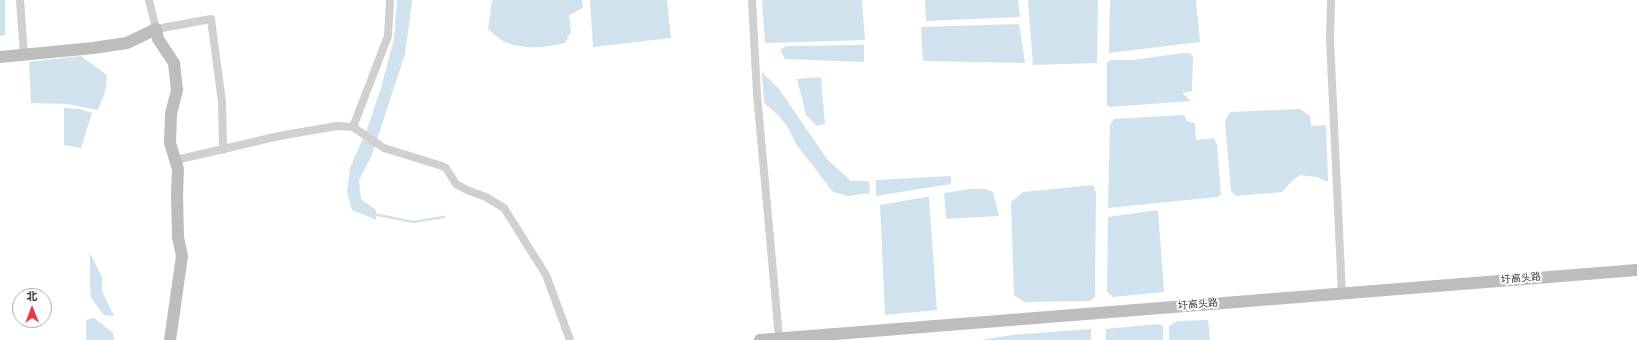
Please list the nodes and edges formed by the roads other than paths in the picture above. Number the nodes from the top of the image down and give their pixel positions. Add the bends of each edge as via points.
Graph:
1 (20, 0) edge
2 (149, 0) edge
3 (390, 0) edge
4 (752, 0) edge
5 (1331, 0) edge
6 (156, 29) junction
7 (24, 54) junction
8 (0, 57) edge
9 (353, 127) junction
10 (223, 150) junction
11 (176, 160) junction
12 (1637, 270) edge
13 (1342, 294) junction
14 (779, 338) junction
15 (170, 340) edge
16 (570, 340) edge
17 (760, 340) edge

1 - 7 street
2 - 6 street
3 - 9 street via 388,36
4 - 14 street via 757,94
5 - 13 street via 1330,40
6 - 7 street via 127,43
6 - 10 street via 211,19 222,102
6 - 11 street via 158,39 174,63 177,90 171,114 170,143
7 - 8 street
9 - 10 street via 337,126 279,136
9 - 16 street via 384,148 446,168 456,184 504,208 546,275
10 - 11 street
11 - 15 street via 178,237 182,256
12 - 13 street, 圩高头路
13 - 14 street, 圩高头路
14 - 17 street, 圩高头路

